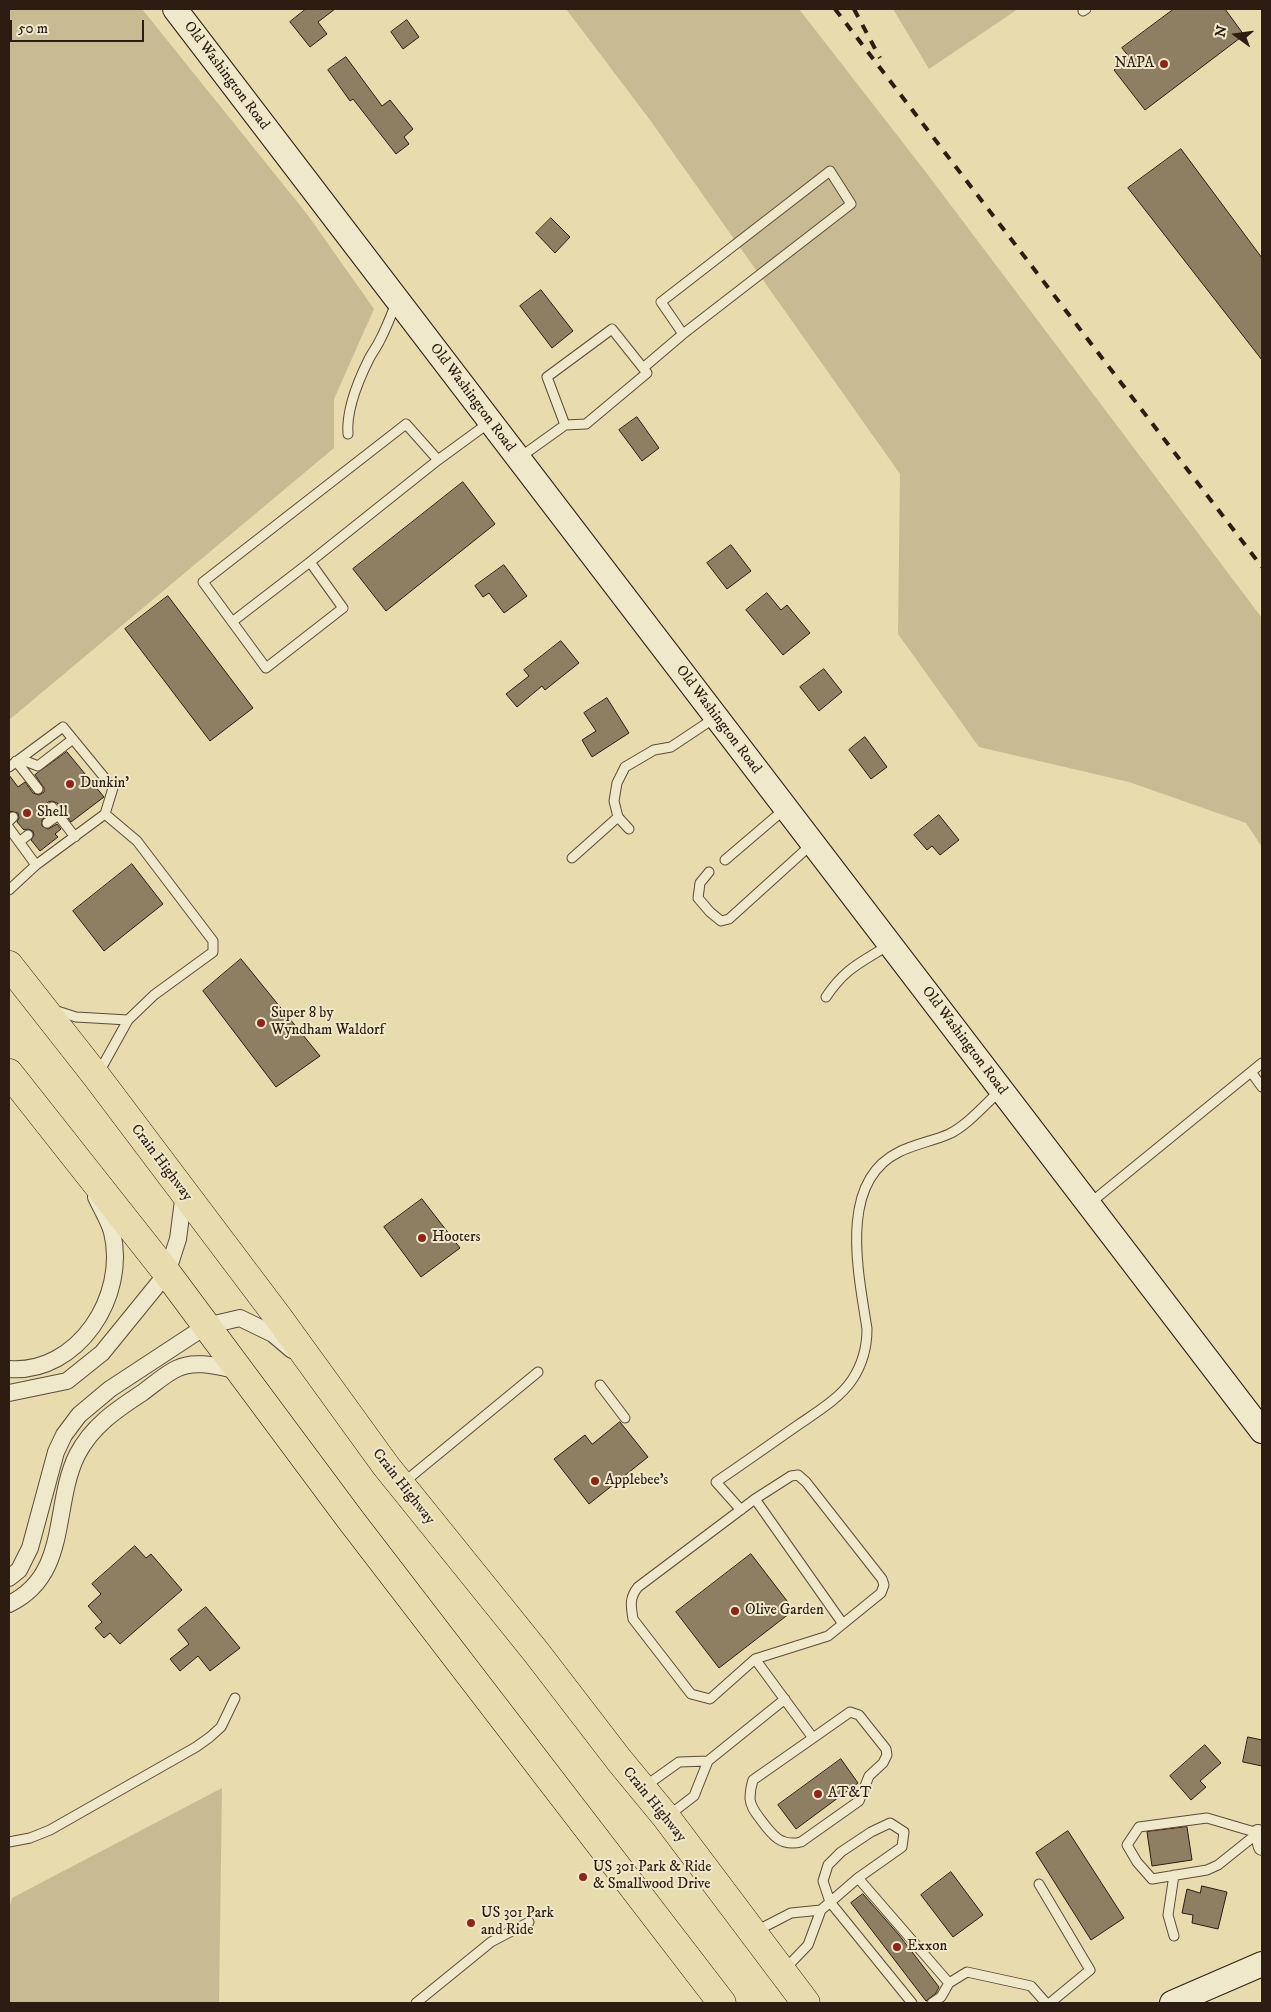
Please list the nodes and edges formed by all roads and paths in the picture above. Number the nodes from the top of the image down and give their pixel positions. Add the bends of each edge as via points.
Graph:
1 (175, 9) edge
2 (398, 300) junction
3 (683, 334) junction
4 (643, 368) junction
5 (490, 422) junction
6 (565, 424) junction
7 (348, 434) dead end
8 (518, 458) junction
9 (438, 460) junction
10 (310, 562) junction
11 (232, 622) junction
12 (716, 717) junction
13 (73, 739) junction
14 (15, 762) edge
15 (38, 789) dead end
16 (52, 807) dead end
17 (786, 808) junction
18 (105, 814) junction
19 (58, 815) junction
20 (618, 817) junction
21 (47, 822) dead end
22 (9, 828) edge
23 (629, 828) dead end
24 (28, 835) dead end
25 (75, 837) junction
26 (19, 842) junction
27 (813, 843) junction
28 (572, 858) dead end
29 (725, 860) dead end
30 (36, 865) junction
31 (709, 872) dead end
32 (9, 890) edge
33 (890, 944) junction
34 (9, 965) edge
35 (826, 997) dead end
36 (41, 1006) junction
37 (128, 1020) junction
38 (1262, 1064) edge
39 (1251, 1072) junction
40 (9, 1073) edge
41 (96, 1077) junction
42 (1262, 1087) edge
43 (1001, 1090) junction
44 (83, 1168) junction
45 (184, 1193) junction
46 (1089, 1204) junction
47 (167, 1273) junction
48 (206, 1326) junction
49 (9, 1369) edge
50 (239, 1370) junction
51 (317, 1371) junction
52 (538, 1372) dead end
53 (600, 1385) dead end
54 (9, 1393) edge
55 (625, 1418) dead end
56 (1262, 1431) edge
57 (401, 1485) junction
58 (755, 1499) junction
59 (741, 1510) junction
60 (9, 1578) edge
61 (9, 1604) edge
62 (843, 1624) junction
63 (755, 1659) junction
64 (235, 1698) dead end
65 (785, 1699) junction
66 (814, 1738) junction
67 (708, 1761) junction
68 (642, 1788) junction
69 (666, 1817) junction
70 (1260, 1840) edge
71 (9, 1842) edge
72 (1174, 1875) junction
73 (858, 1878) junction
74 (1039, 1884) dead end
75 (830, 1902) junction
76 (821, 1910) junction
77 (529, 1922) dead end
78 (752, 1933) junction
79 (1174, 1936) dead end
80 (1262, 1964) edge
81 (782, 1972) junction
82 (949, 1983) junction
83 (416, 2003) edge
84 (722, 2003) edge
85 (806, 2003) edge
86 (912, 2003) edge
87 (932, 2003) edge
88 (1046, 2003) edge
89 (1050, 2003) edge
90 (1172, 2003) edge

1 - 2 main road, Old Washington Road
2 - 5 main road, Old Washington Road
2 - 7 lane via 361,377 354,396
3 - 3 lane via 851,204 830,171 660,302
3 - 4 lane
4 - 6 lane via 647,373 586,424
4 - 6 lane via 612,329 547,377
5 - 8 main road, Old Washington Road
5 - 9 lane
6 - 8 lane
8 - 12 main road, Old Washington Road
9 - 10 lane
9 - 11 lane via 406,424 203,582
10 - 11 lane
10 - 11 lane via 343,608 266,668
12 - 17 main road, Old Washington Road
12 - 20 lane via 672,746 654,750 624,767 616,784 614,801
13 - 14 lane via 38,766
13 - 14 lane via 64,727
13 - 18 lane via 114,788
14 - 15 lane
16 - 19 lane
17 - 27 main road, Old Washington Road
17 - 29 lane
18 - 25 lane
18 - 37 lane via 136,841 213,940 214,947 213,952 154,995
19 - 21 lane
19 - 25 lane
20 - 23 lane
20 - 28 lane
22 - 26 lane
24 - 26 lane
25 - 30 lane
26 - 30 lane
27 - 31 lane via 729,919 721,921 698,898 700,884
27 - 33 main road, Old Washington Road
30 - 32 lane
33 - 35 lane via 836,981
33 - 43 main road, Old Washington Road
34 - 36 highway, Crain Highway
36 - 37 lane via 76,1016
36 - 41 highway, Crain Highway
37 - 41 lane
38 - 39 lane
39 - 42 lane
39 - 46 lane
40 - 44 highway
41 - 45 highway, Crain Highway
43 - 46 main road, Old Washington Road
43 - 59 lane via 950,1134 898,1152 874,1170 862,1194 856,1240 867,1329 864,1355 845,1389 716,1482
44 - 47 highway
44 - 49 street via 112,1232 111,1290 86,1337 67,1352 45,1365
45 - 47 street via 178,1239
45 - 51 highway, Crain Highway
46 - 56 main road, Old Washington Road
47 - 48 highway
47 - 54 street via 102,1353 67,1381
48 - 50 highway
48 - 51 street via 240,1318 272,1334
48 - 60 street via 110,1389 69,1427 54,1459 30,1548 19,1570
50 - 61 street via 208,1364 177,1368 103,1420 78,1454 67,1483 53,1555 40,1580 21,1598
50 - 84 highway via 350,1520
51 - 57 highway, Crain Highway
52 - 57 lane
53 - 55 lane
57 - 68 highway, Crain Highway
58 - 59 lane
58 - 62 lane
58 - 62 lane via 791,1476 798,1475 882,1579 882,1593
59 - 63 lane via 638,1587 632,1594 631,1604 633,1619 691,1694 710,1699
62 - 63 lane via 828,1636
63 - 65 lane
64 - 71 lane via 221,1727 196,1748 50,1830
65 - 66 lane
65 - 67 lane
66 - 66 lane via 850,1712 859,1715 886,1749 887,1755 869,1776 859,1802 801,1842 786,1843 773,1836 752,1808 750,1790 753,1780
67 - 68 lane via 679,1762
67 - 69 lane via 694,1796
68 - 69 highway, Crain Highway
69 - 78 highway, Crain Highway
70 - 72 lane via 1207,1870
70 - 72 lane via 1206,1818 1139,1827 1127,1845 1137,1862 1152,1879
72 - 79 lane via 1168,1915
73 - 75 lane
73 - 75 lane via 902,1847 904,1832 890,1823 841,1852 828,1865 822,1881
73 - 82 lane
74 - 89 lane via 1090,1970
75 - 76 lane
75 - 86 lane
76 - 78 lane via 791,1913
76 - 81 lane via 808,1945
77 - 83 lane via 492,1942
78 - 81 highway, Crain Highway
80 - 90 main road
81 - 85 highway, Crain Highway
82 - 87 lane via 941,1997
82 - 88 lane via 967,1972 1031,1986

